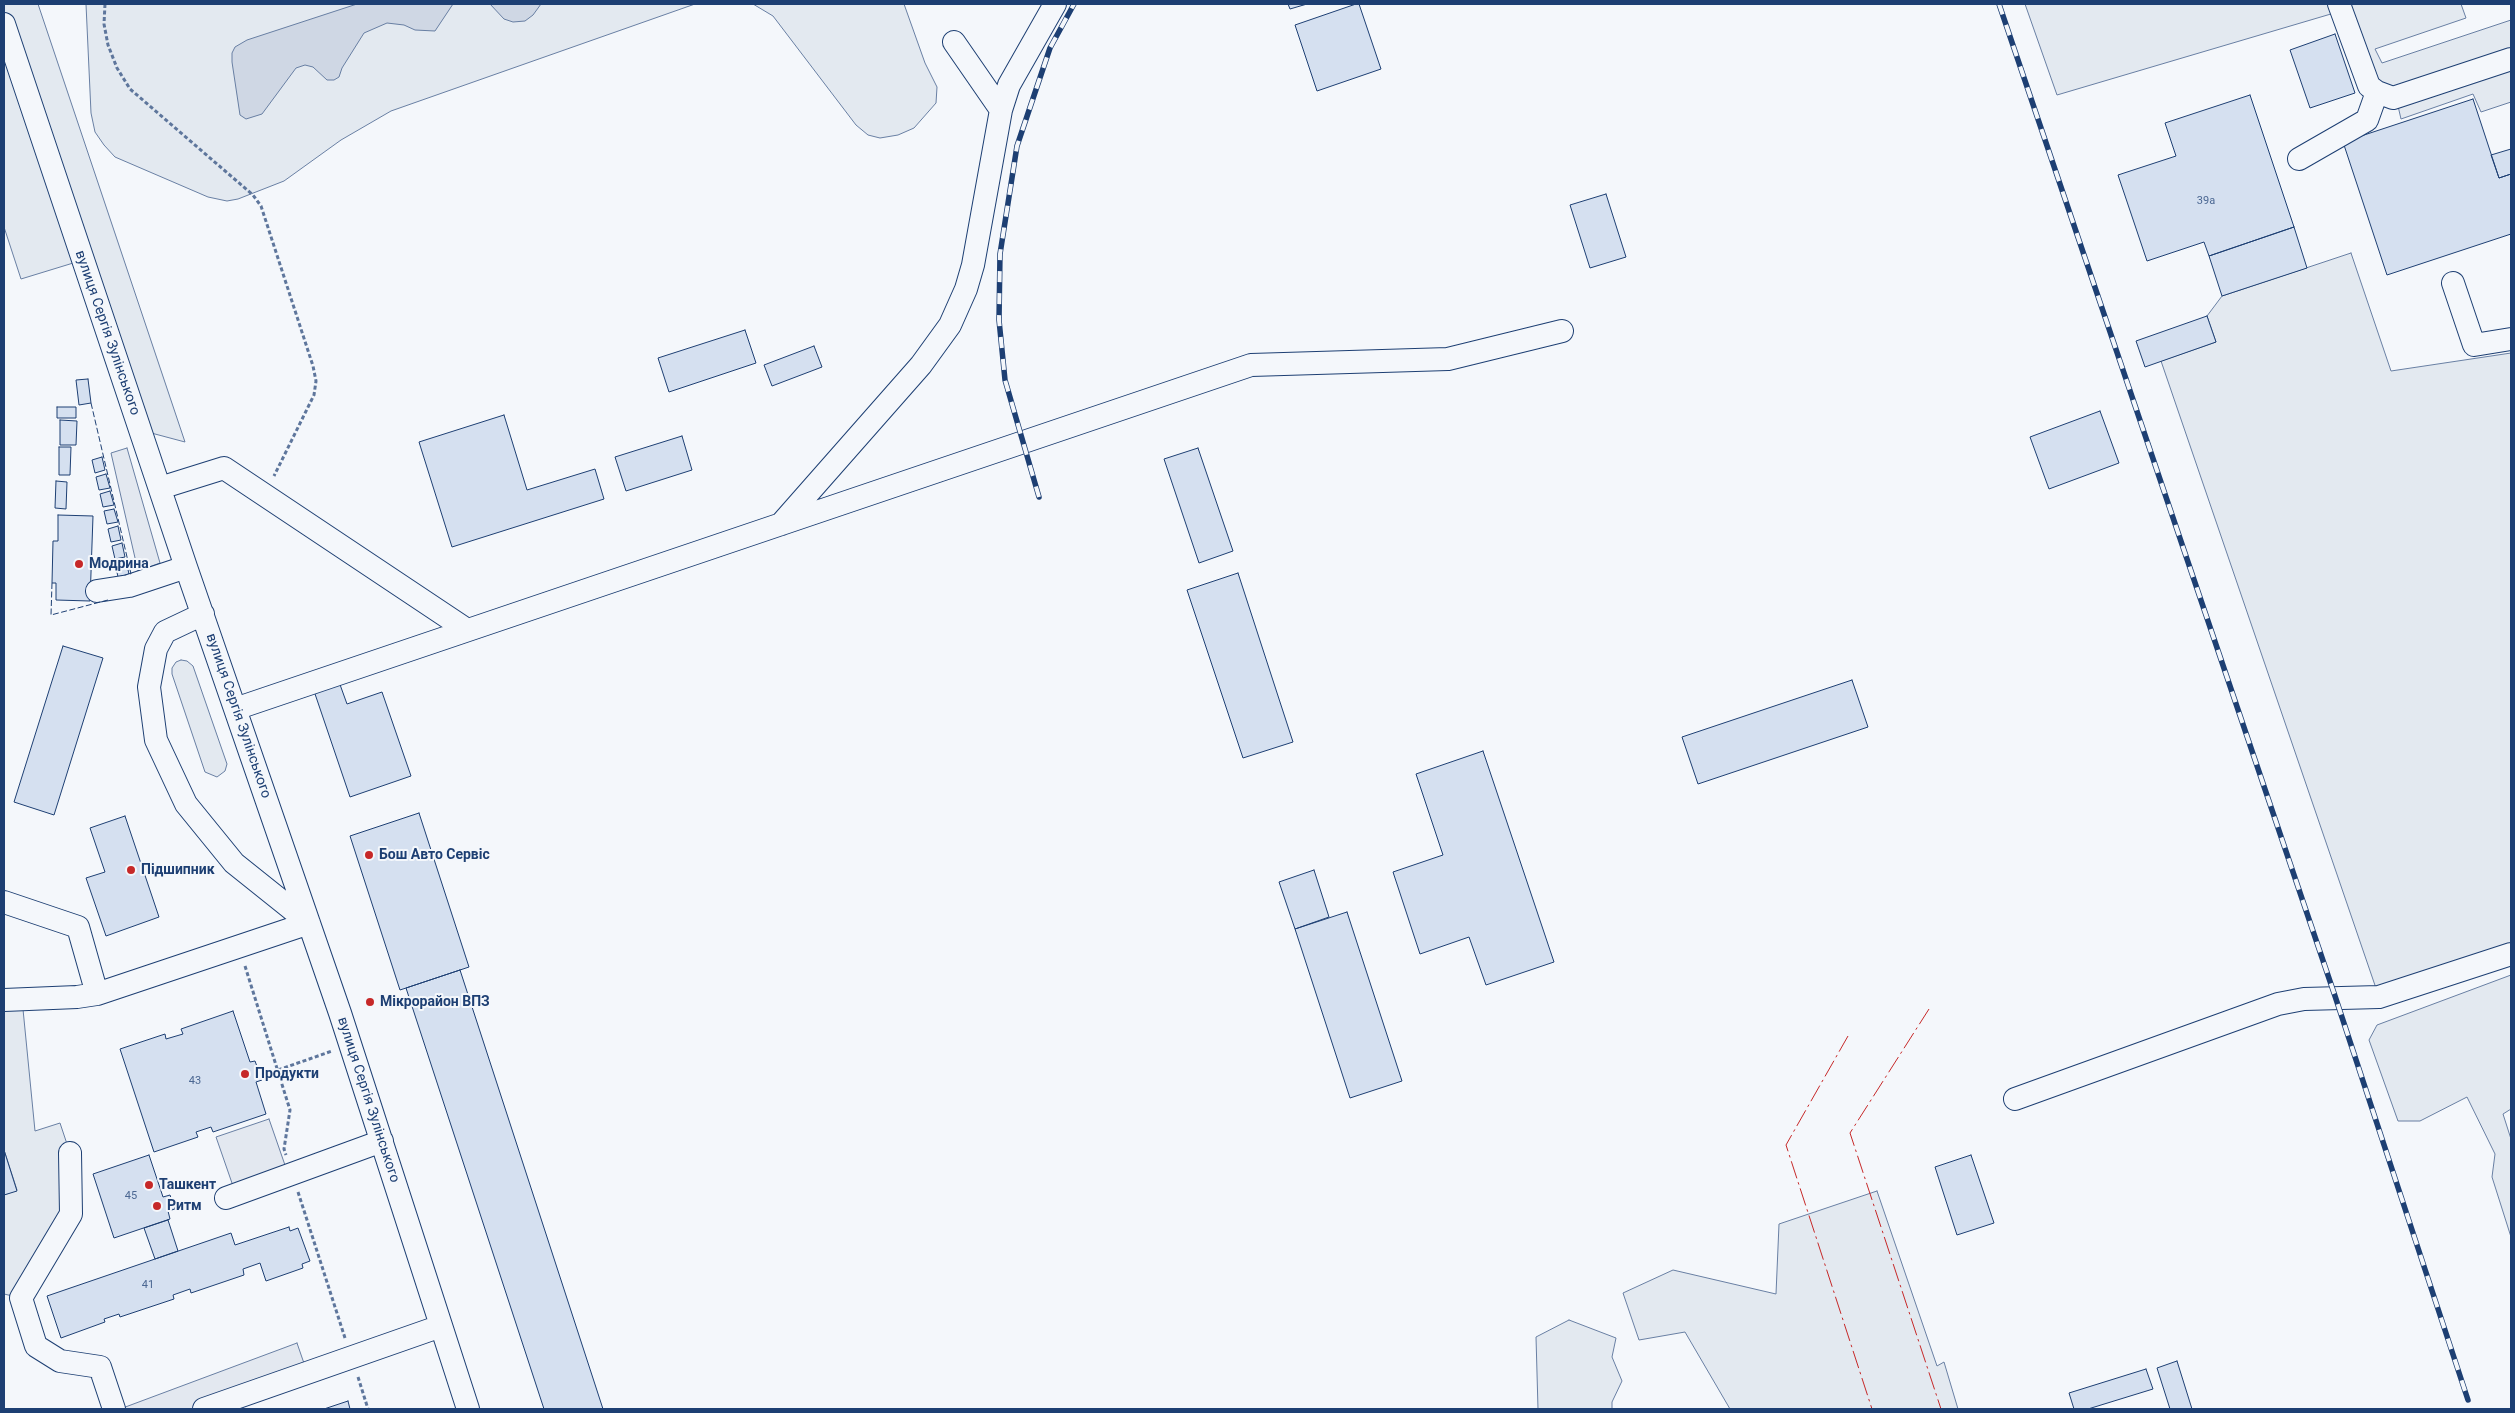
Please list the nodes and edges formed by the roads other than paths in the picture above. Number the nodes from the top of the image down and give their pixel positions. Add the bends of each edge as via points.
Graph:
1 (1055, 4) edge
2 (2339, 4) edge
3 (4, 24) edge
4 (954, 42) dead end
5 (2511, 59) edge
6 (2377, 92) junction
7 (1001, 110) junction
8 (2299, 159) dead end
9 (2453, 283) dead end
10 (1562, 331) dead end
11 (2511, 339) edge
12 (160, 488) junction
13 (780, 524) junction
14 (186, 567) junction
15 (97, 591) dead end
16 (203, 614) junction
17 (467, 630) junction
18 (235, 709) junction
19 (4, 902) edge
20 (309, 923) junction
21 (2511, 954) edge
22 (97, 994) junction
23 (4, 1000) edge
24 (2015, 1099) dead end
25 (382, 1141) junction
26 (70, 1153) dead end
27 (226, 1198) dead end
28 (12, 1296) edge
29 (441, 1326) junction
30 (114, 1409) edge
31 (204, 1409) edge
32 (468, 1409) edge

1 - 7 street via 1009,85
2 - 6 street via 2369,86
3 - 12 street, вулиця Сергія Зулінського
4 - 7 street
5 - 6 street via 2393,98
6 - 8 street via 2367,120
7 - 13 street via 973,265 950,325 921,365
9 - 11 street via 2474,345
10 - 13 street via 1448,360 1251,365
12 - 14 street, вулиця Сергія Зулінського
12 - 17 street via 224,468
13 - 17 street
14 - 15 street via 130,586
14 - 16 street, вулиця Сергія Зулінського
16 - 18 street, вулиця Сергія Зулінського
16 - 20 street via 165,632 156,649 149,687 156,740 186,804 234,862
17 - 18 street
18 - 20 street, вулиця Сергія Зулінського
19 - 22 street via 78,927
20 - 22 street
20 - 25 street, вулиця Сергія Зулінського
21 - 24 street via 2379,997 2304,998 2278,1004
22 - 23 street
25 - 27 street
25 - 29 street, вулиця Сергія Зулінського
26 - 28 street via 71,1214
28 - 30 street via 36,1346 60,1361 100,1367
29 - 31 street
29 - 32 street, вулиця Сергія Зулінського

